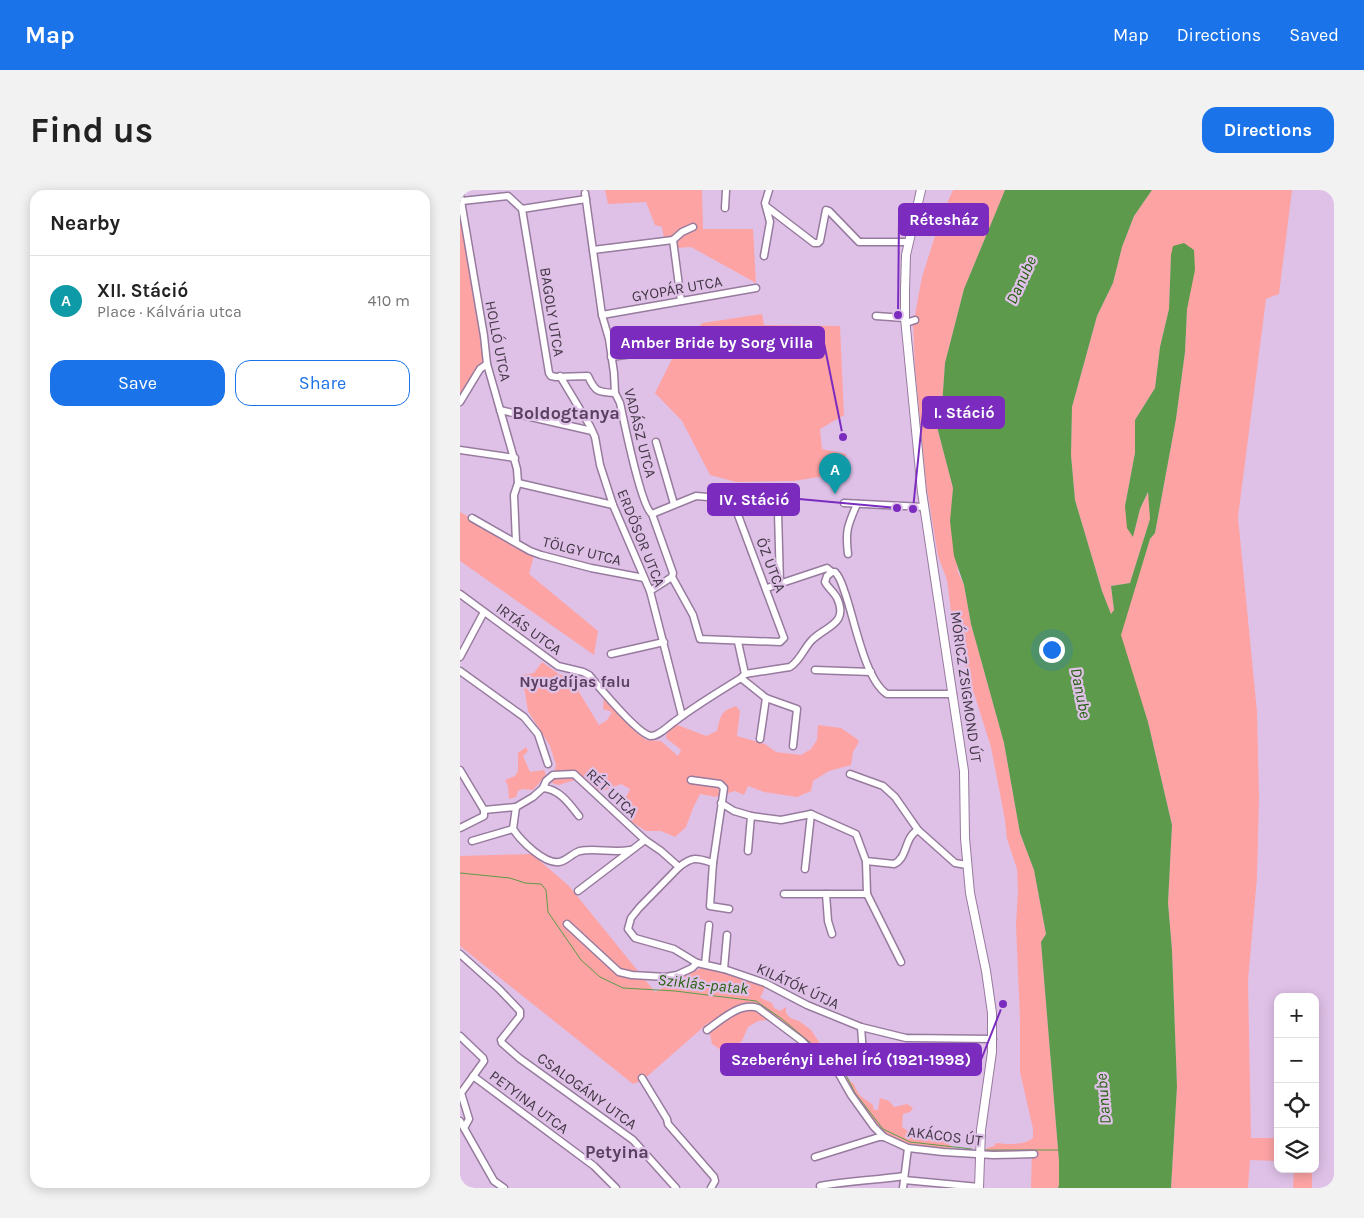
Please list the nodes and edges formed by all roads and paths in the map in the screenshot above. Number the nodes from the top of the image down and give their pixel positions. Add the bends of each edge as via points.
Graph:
1 (726, 190) edge
2 (769, 190) edge
3 (922, 190) edge
4 (461, 198) edge
5 (767, 207) junction
6 (725, 208) dead end
7 (522, 209) junction
8 (693, 227) dead end
9 (673, 240) junction
10 (909, 242) junction
11 (593, 250) junction
12 (764, 256) dead end
13 (756, 288) dead end
14 (681, 301) junction
15 (602, 315) junction
16 (876, 316) dead end
17 (906, 320) junction
18 (914, 320) dead end
19 (668, 350) dead end
20 (611, 357) junction
21 (487, 364) junction
22 (560, 376) junction
23 (615, 393) junction
24 (460, 402) edge
25 (500, 410) junction
26 (592, 431) junction
27 (656, 442) dead end
28 (460, 450) edge
29 (515, 458) junction
30 (518, 483) junction
31 (844, 503) dead end
32 (674, 504) junction
33 (857, 504) junction
34 (613, 505) junction
35 (924, 507) junction
36 (778, 512) dead end
37 (652, 514) junction
38 (472, 518) dead end
39 (516, 542) junction
40 (848, 554) dead end
41 (832, 572) junction
42 (672, 577) junction
43 (644, 578) junction
44 (780, 584) junction
45 (767, 588) junction
46 (650, 591) junction
47 (460, 595) edge
48 (484, 612) junction
49 (664, 642) junction
50 (738, 642) junction
51 (611, 654) dead end
52 (460, 657) edge
53 (815, 670) dead end
54 (460, 671) edge
55 (871, 672) junction
56 (743, 676) junction
57 (954, 694) junction
58 (766, 698) junction
59 (682, 716) junction
60 (760, 739) dead end
61 (793, 746) dead end
62 (548, 764) dead end
63 (460, 770) edge
64 (850, 774) dead end
65 (690, 780) dead end
66 (543, 788) junction
67 (721, 803) junction
68 (516, 807) junction
69 (484, 810) junction
70 (811, 814) junction
71 (579, 816) dead end
72 (751, 816) junction
73 (460, 828) edge
74 (513, 829) junction
75 (918, 830) junction
76 (645, 840) junction
77 (472, 841) dead end
78 (630, 850) junction
79 (748, 851) dead end
80 (866, 861) junction
81 (713, 863) junction
82 (967, 865) junction
83 (679, 867) junction
84 (805, 869) dead end
85 (578, 891) dead end
86 (784, 894) dead end
87 (826, 894) junction
88 (868, 894) junction
89 (729, 909) dead end
90 (568, 924) dead end
91 (708, 925) dead end
92 (832, 934) dead end
93 (727, 936) dead end
94 (460, 954) edge
95 (901, 962) dead end
96 (697, 963) junction
97 (705, 964) junction
98 (724, 969) junction
99 (861, 1027) junction
100 (707, 1030) dead end
101 (460, 1036) edge
102 (993, 1039) junction
103 (863, 1054) dead end
104 (473, 1076) junction
105 (642, 1078) dead end
106 (661, 1117) dead end
107 (460, 1121) edge
108 (668, 1124) junction
109 (464, 1128) junction
110 (884, 1137) junction
111 (908, 1148) junction
112 (980, 1154) junction
113 (1034, 1154) dead end
114 (815, 1157) dead end
115 (904, 1178) junction
116 (820, 1186) dead end
117 (979, 1187) edge
118 (504, 1188) edge
119 (616, 1188) edge
120 (676, 1188) edge
121 (711, 1188) edge
122 (903, 1188) edge

1 - 6 street
2 - 5 street via 765,198
3 - 10 main road, MÓRICZ ZSIGMOND ÚT
4 - 7 street via 508,196
4 - 21 street, HOLLÓ UTCA
5 - 10 street via 818,244 826,210 859,242
5 - 12 street via 770,222
7 - 11 street, VADÁSZ UTCA via 586,196
7 - 22 street, BAGOLY UTCA via 549,373
8 - 9 street
9 - 11 street
9 - 14 street
10 - 17 main road, MÓRICZ ZSIGMOND ÚT via 905,269
11 - 15 street, VADÁSZ UTCA
13 - 14 street, GYOPÁR UTCA
14 - 15 street, GYOPÁR UTCA
15 - 20 street, VADÁSZ UTCA
16 - 17 street
17 - 18 street
17 - 35 main road, MÓRICZ ZSIGMOND ÚT
19 - 20 street
20 - 23 street, VADÁSZ UTCA
21 - 24 street via 480,369
21 - 25 street, HOLLÓ UTCA
22 - 23 street, BAGOLY UTCA via 588,376 599,392
22 - 26 street, ERDŐSOR UTCA
23 - 37 street, VADÁSZ UTCA via 640,488 648,512
25 - 26 street
25 - 29 street, HOLLÓ UTCA
26 - 34 street, ERDŐSOR UTCA
27 - 32 street
28 - 29 street
29 - 30 street, HOLLÓ UTCA
30 - 34 street
30 - 39 street, HOLLÓ UTCA via 514,495
31 - 33 street
32 - 37 street
32 - 45 street, ŐZ UTCA via 696,496 732,499
33 - 35 street
33 - 40 street via 847,529
34 - 43 street, ERDŐSOR UTCA
35 - 57 main road, MÓRICZ ZSIGMOND ÚT
36 - 44 street
37 - 42 street, VADÁSZ UTCA
38 - 39 street, TÖLGY UTCA
39 - 43 street, TÖLGY UTCA via 541,555
41 - 44 street via 827,568
41 - 55 street via 839,576
41 - 56 street via 826,582 839,604 836,622 813,639 790,667
42 - 46 street
42 - 50 street, VADÁSZ UTCA via 693,615 700,639
43 - 46 street, ERDŐSOR UTCA
44 - 45 street
45 - 50 street, ŐZ UTCA via 783,640
46 - 49 street, ERDŐSOR UTCA
47 - 48 street, IRTÁS UTCA
48 - 52 street
48 - 59 street, IRTÁS UTCA via 558,666 589,675 626,718 652,736
49 - 51 street
49 - 59 street, ERDŐSOR UTCA
50 - 56 street
53 - 55 street
54 - 62 street via 524,717 538,734
55 - 57 street via 887,694
56 - 58 street
56 - 59 street
57 - 82 main road, MÓRICZ ZSIGMOND ÚT via 964,771
58 - 60 street
58 - 61 street via 797,709
63 - 69 street
64 - 75 street via 883,786 895,797
65 - 67 street via 720,784 724,788
66 - 68 street, RÉT UTCA
66 - 71 street via 551,788
66 - 76 street, RÉT UTCA via 553,774 574,774
67 - 72 street
67 - 81 street
68 - 69 street, RÉT UTCA
68 - 74 street
69 - 73 street via 484,816
70 - 72 street via 781,820
70 - 80 street via 856,834
70 - 84 street
72 - 79 street
74 - 77 street
74 - 78 street via 520,840 551,861 563,861 578,851
75 - 80 street via 909,838 898,862
75 - 82 street via 955,863
76 - 78 street
76 - 83 street
78 - 85 street
80 - 88 street
81 - 83 street via 693,859
81 - 89 street via 710,906
82 - 102 main road, MÓRICZ ZSIGMOND ÚT via 990,992
83 - 96 street via 639,908 628,929 635,938 674,949
86 - 87 street
87 - 88 street
87 - 92 street
88 - 95 street
90 - 96 street via 619,972 677,975
91 - 97 street
93 - 98 street
94 - 120 street, CSALOGÁNY UTCA via 520,1011 502,1043 633,1140
96 - 97 street, KILÁTÓK ÚTJA
97 - 98 street, KILÁTÓK ÚTJA
98 - 99 street, KILÁTÓK ÚTJA via 765,983
99 - 102 street, KILÁTÓK ÚTJA via 906,1038
99 - 103 street
100 - 110 street, AKÁCOS ÚT via 744,1007 758,1008 836,1067 850,1095
101 - 104 street via 484,1061
102 - 112 main road, MÓRICZ ZSIGMOND ÚT
104 - 109 street via 461,1093 469,1118
104 - 119 street, PETYINA UTCA via 594,1166
105 - 108 street
106 - 108 street
107 - 109 street
108 - 121 street via 714,1176
109 - 118 street via 494,1181
110 - 111 street, AKÁCOS ÚT
110 - 114 street
111 - 112 street, AKÁCOS ÚT
111 - 115 street
112 - 113 street, AKÁCOS ÚT
112 - 117 main road, MÓRICZ ZSIGMOND ÚT
115 - 116 street via 856,1180
115 - 117 street
115 - 122 street

